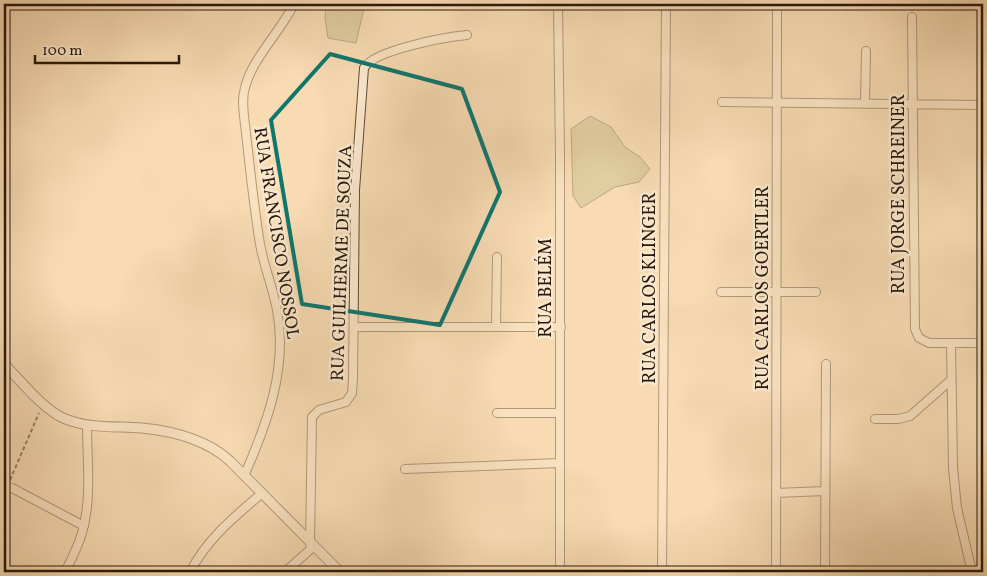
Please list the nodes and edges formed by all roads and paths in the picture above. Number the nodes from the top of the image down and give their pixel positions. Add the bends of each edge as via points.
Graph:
1 (294, 4) edge
2 (558, 4) edge
3 (666, 4) edge
4 (777, 4) edge
5 (912, 17) dead end
6 (467, 35) dead end
7 (866, 51) dead end
8 (722, 102) dead end
9 (778, 103) junction
10 (865, 104) junction
11 (913, 105) junction
12 (983, 106) edge
13 (497, 257) dead end
14 (721, 292) dead end
15 (777, 292) junction
16 (816, 292) dead end
17 (354, 327) junction
18 (496, 327) junction
19 (561, 327) junction
20 (951, 343) junction
21 (983, 343) edge
22 (4, 364) edge
23 (826, 364) dead end
24 (951, 380) junction
25 (44, 404) junction
26 (497, 413) dead end
27 (560, 413) junction
28 (875, 419) dead end
29 (87, 425) junction
30 (560, 463) junction
31 (405, 469) dead end
32 (244, 476) junction
33 (5, 486) edge
34 (825, 491) junction
35 (776, 493) junction
36 (261, 494) junction
37 (84, 526) junction
38 (312, 545) junction
39 (64, 572) edge
40 (190, 572) edge
41 (285, 572) edge
42 (340, 572) edge
43 (560, 572) edge
44 (662, 572) edge
45 (776, 572) edge
46 (825, 572) edge
47 (972, 572) edge

1 - 32 street, RUA FRANCISCO NOSSOL via 249,76 243,96 260,243 277,310 280,340 271,409
2 - 19 street, RUA BELÉM
3 - 44 street, RUA CARLOS KLINGER
4 - 9 street, RUA CARLOS GOERTLER
5 - 11 street, RUA JORGE SCHREINER
6 - 17 street, RUA GUILHERME DE SOUZA via 419,43 370,61 364,68 354,190
7 - 10 street
8 - 9 street
9 - 10 street
9 - 15 street, RUA CARLOS GOERTLER
10 - 11 street
11 - 12 street
11 - 20 street, RUA JORGE SCHREINER via 915,329 924,341
13 - 18 street
14 - 15 street
15 - 16 street
15 - 35 street, RUA CARLOS GOERTLER
17 - 18 street
17 - 38 street, RUA GUILHERME DE SOUZA via 350,397 343,404 319,410 312,418
18 - 19 street
19 - 27 street, RUA BELÉM
20 - 21 street, RUA JORGE SCHREINER
20 - 24 street
22 - 25 street
23 - 34 street
24 - 28 street via 910,416
24 - 47 street via 954,483
25 - 29 street via 61,417
25 - 33 path
26 - 27 street
27 - 30 street, RUA BELÉM
29 - 32 street via 142,428 190,438 223,454
29 - 37 street via 88,492
30 - 31 street
30 - 43 street, RUA BELÉM
32 - 36 street
33 - 37 street
34 - 35 street
34 - 46 street
35 - 45 street, RUA CARLOS GOERTLER
36 - 38 street
36 - 40 street via 213,537
37 - 39 street
38 - 41 street
38 - 42 street

